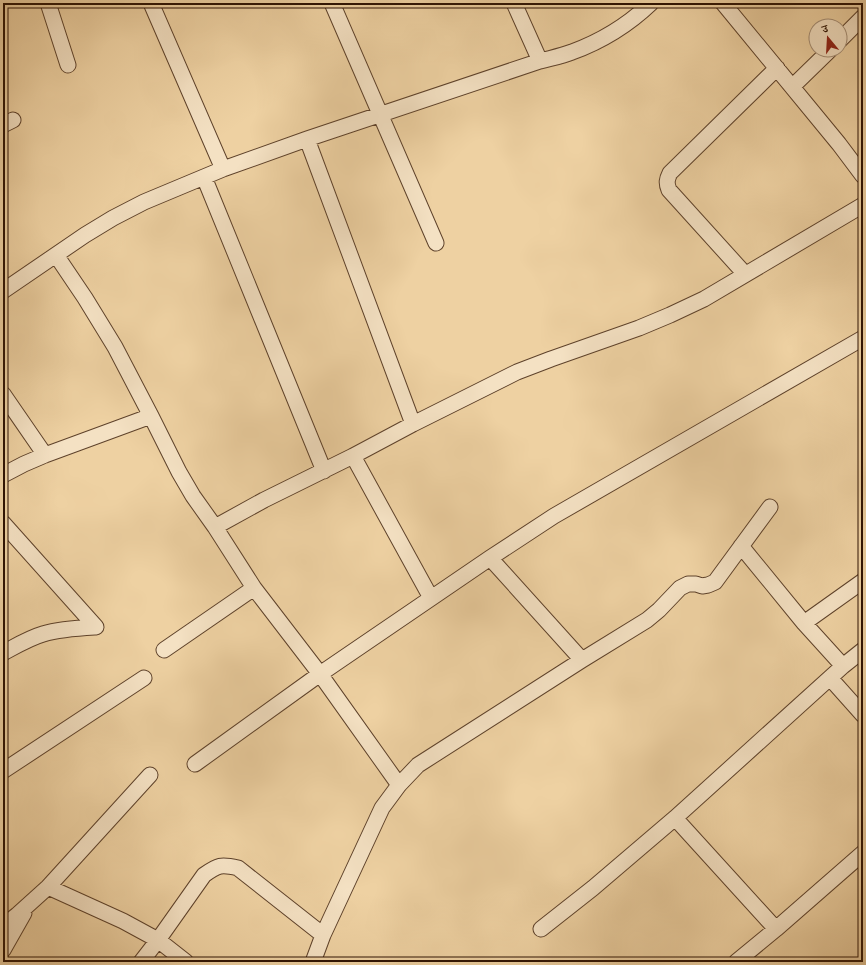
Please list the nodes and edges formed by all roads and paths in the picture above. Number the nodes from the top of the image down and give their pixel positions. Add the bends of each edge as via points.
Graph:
1 (48, 3) edge
2 (152, 3) edge
3 (332, 3) edge
4 (514, 3) edge
5 (651, 3) edge
6 (723, 3) edge
7 (863, 17) edge
8 (848, 32) edge
9 (822, 58) edge
10 (540, 62) junction
11 (68, 65) dead end
12 (777, 68) junction
13 (792, 87) junction
14 (380, 115) junction
15 (307, 138) junction
16 (223, 168) junction
17 (863, 176) edge
18 (204, 177) junction
19 (863, 205) edge
20 (436, 243) dead end
21 (56, 255) junction
22 (745, 274) junction
23 (3, 290) edge
24 (863, 338) edge
25 (3, 394) edge
26 (151, 416) junction
27 (413, 424) junction
28 (45, 455) junction
29 (353, 456) junction
30 (324, 471) junction
31 (3, 475) edge
32 (770, 507) dead end
33 (3, 523) edge
34 (215, 527) junction
35 (741, 546) junction
36 (490, 558) junction
37 (863, 581) edge
38 (254, 588) junction
39 (431, 598) junction
40 (804, 623) junction
41 (164, 650) dead end
42 (863, 650) edge
43 (3, 653) edge
44 (582, 660) junction
45 (843, 666) junction
46 (320, 674) junction
47 (144, 678) dead end
48 (830, 678) junction
49 (863, 715) edge
50 (195, 764) dead end
51 (3, 771) edge
52 (150, 775) dead end
53 (399, 785) junction
54 (675, 818) junction
55 (863, 852) edge
56 (48, 887) junction
57 (28, 905) junction
58 (3, 924) edge
59 (541, 929) dead end
60 (776, 929) junction
61 (323, 935) junction
62 (158, 940) junction
63 (3, 950) edge
64 (141, 962) edge
65 (186, 962) edge
66 (313, 962) edge
67 (736, 962) edge

1 - 11 street
2 - 16 street
3 - 14 street
4 - 10 street
5 - 10 street via 618,30 595,43
6 - 12 street
7 - 8 street
9 - 13 street
10 - 14 street
12 - 13 street
12 - 22 street via 670,173 667,179 669,190
13 - 17 street
14 - 15 street
14 - 20 street
15 - 16 street
15 - 27 street
16 - 18 street
18 - 21 street via 113,218
18 - 30 street
19 - 22 street
21 - 23 street
21 - 26 street via 115,347
22 - 27 street via 704,299 670,315 517,372
24 - 36 street via 554,516
25 - 28 street
26 - 28 street
26 - 34 street via 179,472
27 - 29 street
28 - 31 street
29 - 30 street
29 - 39 street
30 - 34 street
32 - 35 street
33 - 43 street via 96,627 43,634
34 - 38 street
35 - 40 street
35 - 44 street via 715,582 702,586 688,584 680,588 647,620
36 - 39 street
36 - 44 street
37 - 40 street
38 - 41 street
38 - 46 street
39 - 46 street
40 - 45 street
42 - 45 street
44 - 53 street via 418,765
45 - 48 street
46 - 50 street
46 - 53 street
47 - 51 street
48 - 49 street
48 - 54 street
52 - 56 street
53 - 61 street via 382,808
54 - 59 street
54 - 60 street
55 - 60 street
56 - 57 street
56 - 62 street
57 - 58 street
57 - 63 street
60 - 67 street
61 - 62 street via 238,868 225,865 215,867 204,875
61 - 66 street
62 - 64 street
62 - 65 street

